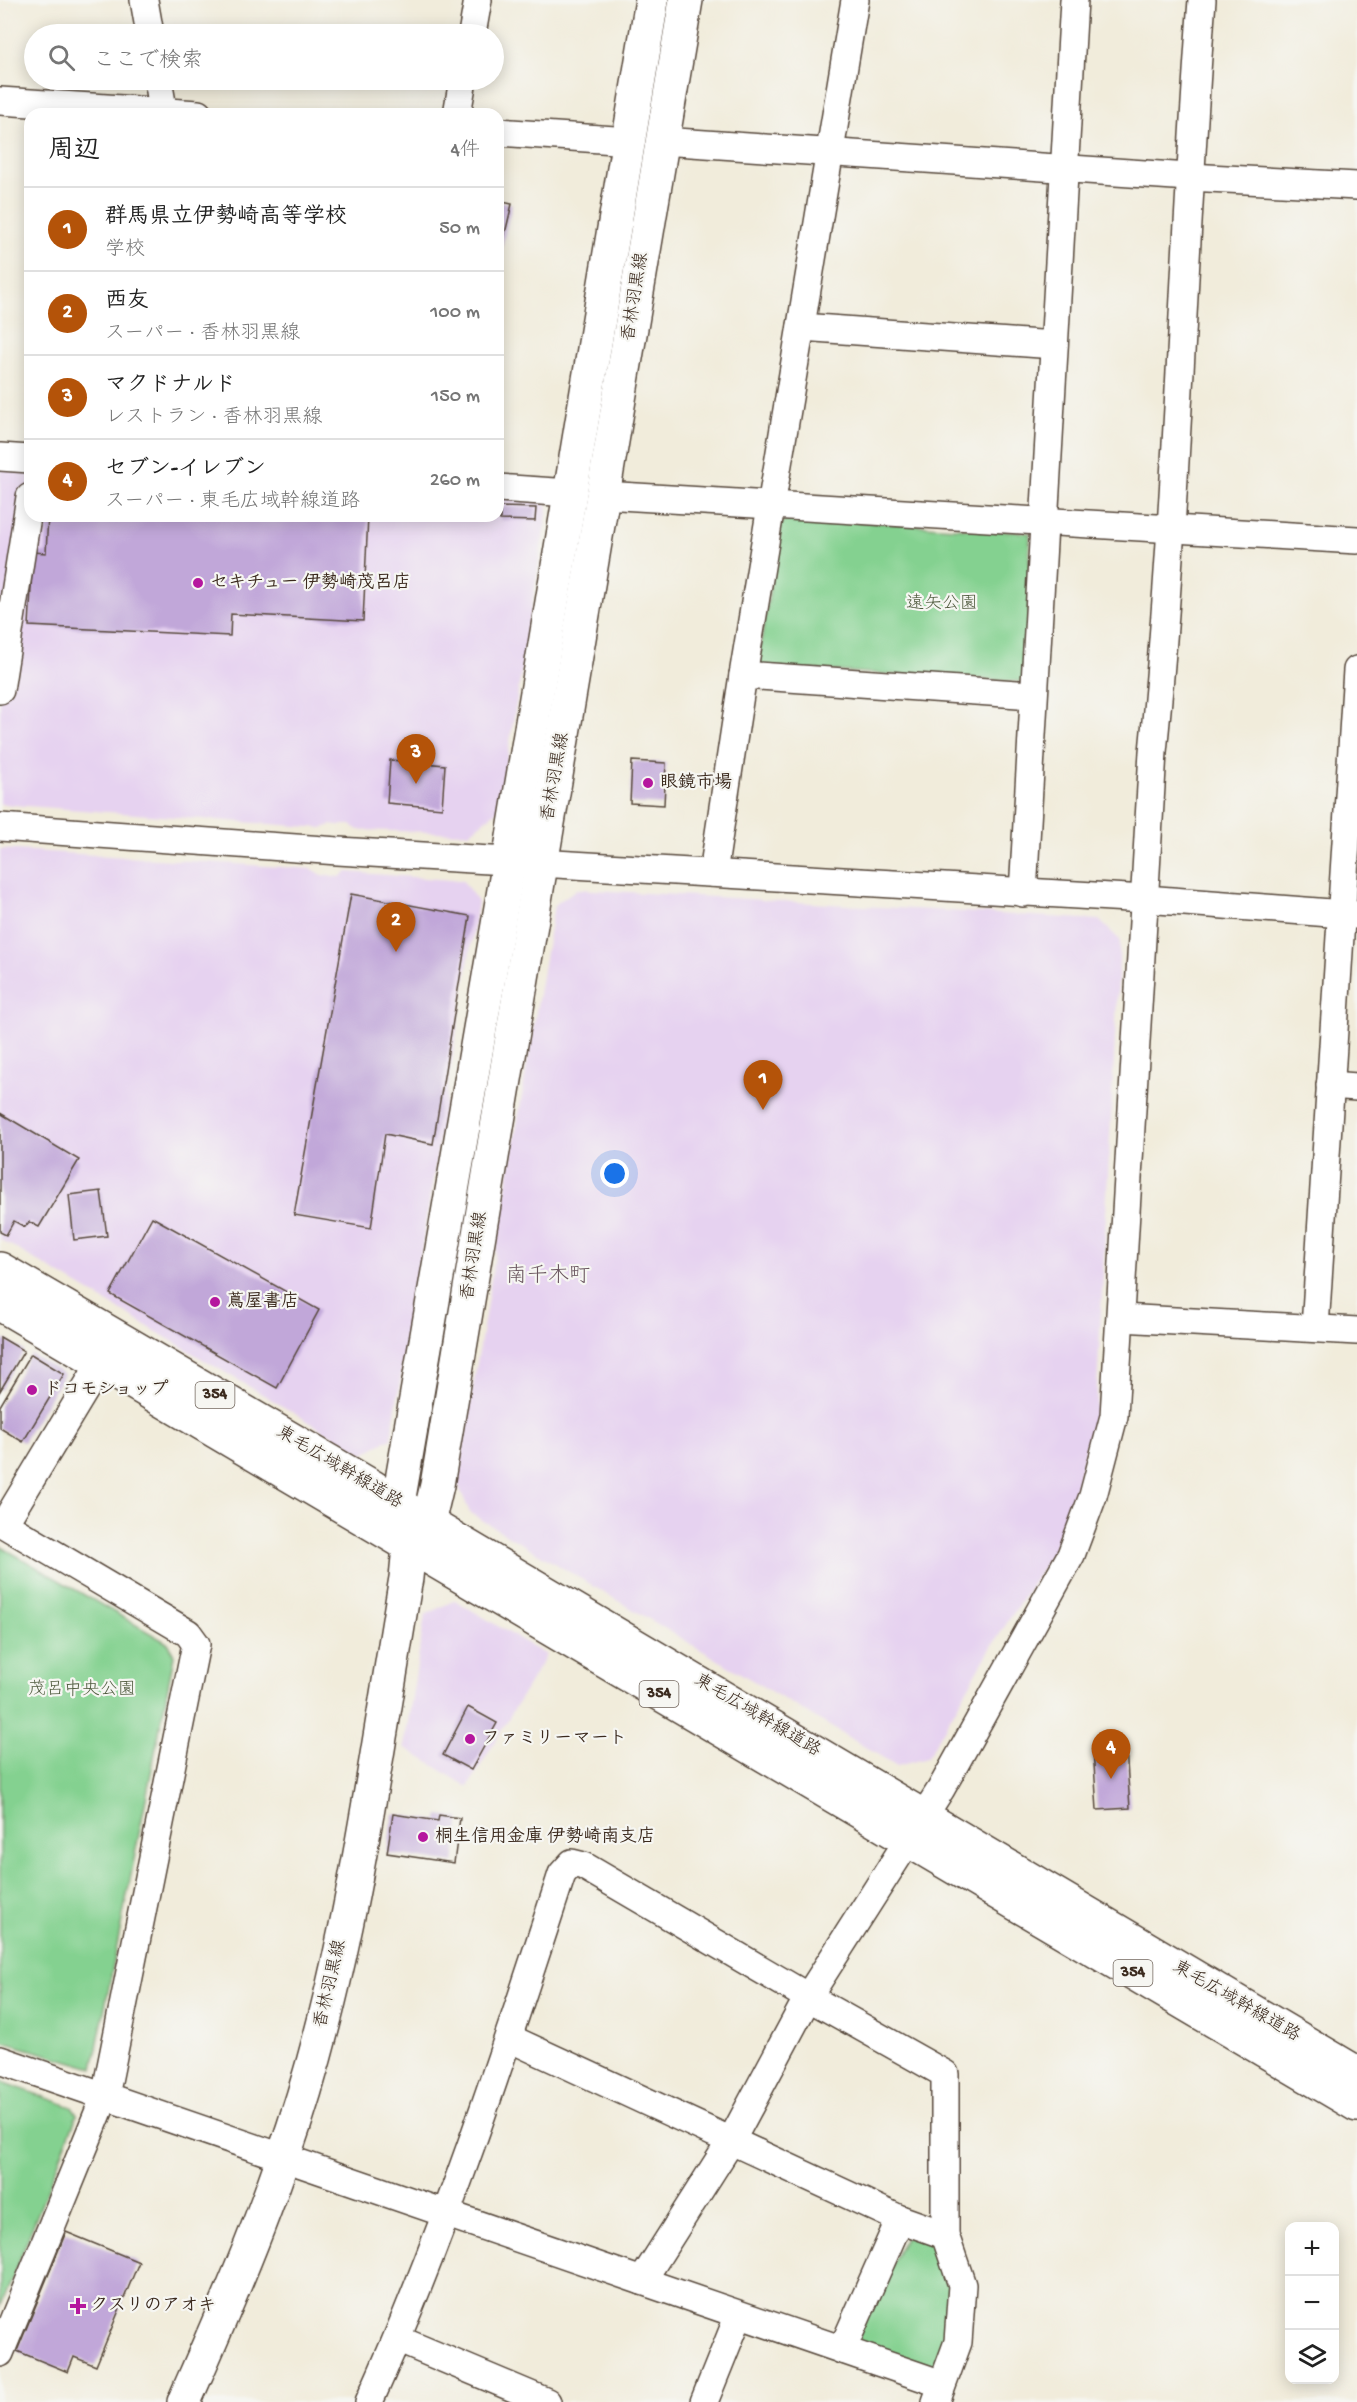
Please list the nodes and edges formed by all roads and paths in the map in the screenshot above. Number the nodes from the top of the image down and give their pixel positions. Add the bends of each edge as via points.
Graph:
1 (144, 0) edge
2 (478, 0) edge
3 (652, 0) edge
4 (686, 0) edge
5 (855, 0) edge
6 (1074, 0) edge
7 (1202, 0) edge
8 (148, 24) edge
9 (474, 24) edge
10 (160, 90) edge
11 (462, 90) edge
12 (0, 101) edge
13 (42, 108) edge
14 (163, 108) edge
15 (458, 108) edge
16 (504, 132) edge
17 (646, 141) junction
18 (829, 152) junction
19 (1064, 168) junction
20 (1189, 177) junction
21 (1357, 186) edge
22 (801, 327) junction
23 (1054, 345) junction
24 (0, 457) edge
25 (24, 459) edge
26 (504, 488) edge
27 (570, 493) junction
28 (603, 495) junction
29 (773, 503) junction
30 (26, 522) edge
31 (1045, 522) junction
32 (1170, 530) junction
33 (1357, 540) edge
34 (1357, 670) edge
35 (743, 675) junction
36 (0, 690) edge
37 (1032, 695) junction
38 (0, 827) edge
39 (509, 861) junction
40 (541, 864) junction
41 (713, 873) junction
42 (1023, 893) junction
43 (1145, 899) junction
44 (1351, 914) edge
45 (1330, 1085) junction
46 (1357, 1087) edge
47 (0, 1269) edge
48 (0, 1304) edge
49 (1121, 1318) junction
50 (1315, 1328) junction
51 (1357, 1331) edge
52 (101, 1364) junction
53 (398, 1503) junction
54 (2, 1523) edge
55 (418, 1535) junction
56 (917, 1829) junction
57 (808, 1997) junction
58 (509, 2038) junction
59 (0, 2060) edge
60 (1357, 2073) edge
61 (105, 2096) junction
62 (1357, 2105) edge
63 (731, 2140) junction
64 (283, 2159) junction
65 (446, 2215) junction
66 (900, 2219) junction
67 (945, 2235) junction
68 (642, 2281) junction
69 (739, 2315) junction
70 (397, 2339) junction
71 (842, 2350) junction
72 (0, 2353) edge
73 (939, 2393) edge
74 (531, 2399) edge
75 (184, 2402) edge
76 (369, 2402) edge
77 (704, 2402) edge

1 - 8 street
2 - 9 street
3 - 17 main road, 香林羽黒線
4 - 17 main road, 香林羽黒線
5 - 18 street
6 - 19 street
7 - 20 street
10 - 14 street
11 - 15 street
12 - 13 street
16 - 17 street
17 - 18 street
17 - 27 main road, 香林羽黒線
17 - 28 main road, 香林羽黒線
18 - 19 street
18 - 22 street
19 - 20 street
19 - 23 street
20 - 21 street
20 - 32 street
22 - 23 street
22 - 29 street
23 - 31 street
24 - 25 street
26 - 27 street
27 - 39 main road, 香林羽黒線
28 - 29 street
28 - 40 main road, 香林羽黒線
29 - 31 street
29 - 35 street
30 - 36 street
31 - 32 street
31 - 37 street
32 - 33 street
32 - 43 street
34 - 44 street
35 - 37 street
35 - 41 street
37 - 42 street
38 - 39 street
39 - 40 street
39 - 53 main road, 香林羽黒線
40 - 41 street
40 - 55 main road, 香林羽黒線 via 439,1473
41 - 42 street
42 - 43 street
43 - 44 street
43 - 49 street
44 - 45 street
45 - 46 street
45 - 50 street
47 - 53 main road, 東毛広域幹線道路 / 354
48 - 52 main road, 東毛広域幹線道路 / 354
49 - 50 street
49 - 56 street via 1114,1416 1093,1496 1071,1555
50 - 51 street
52 - 54 street
52 - 55 main road, 東毛広域幹線道路 / 354
53 - 55 main road, 香林羽黒線
54 - 61 street via 188,1633 196,1644
55 - 56 main road, 東毛広域幹線道路 / 354
55 - 64 main road, 香林羽黒線 via 345,1923 321,2028
56 - 57 street
56 - 60 main road, 東毛広域幹線道路 / 354
56 - 62 main road, 東毛広域幹線道路 / 354
57 - 58 street via 584,1866 572,1863 562,1874
57 - 63 street
57 - 67 street via 945,2074
58 - 63 street
58 - 65 street
59 - 61 street
61 - 64 street
61 - 72 street
63 - 66 street
63 - 68 street
64 - 65 street
64 - 75 main road, 香林羽黒線
65 - 68 street
65 - 70 street
66 - 67 street
66 - 71 street
67 - 73 street via 962,2285 958,2342
68 - 69 street
69 - 71 street
69 - 77 street
70 - 74 street
70 - 76 street
71 - 73 street

